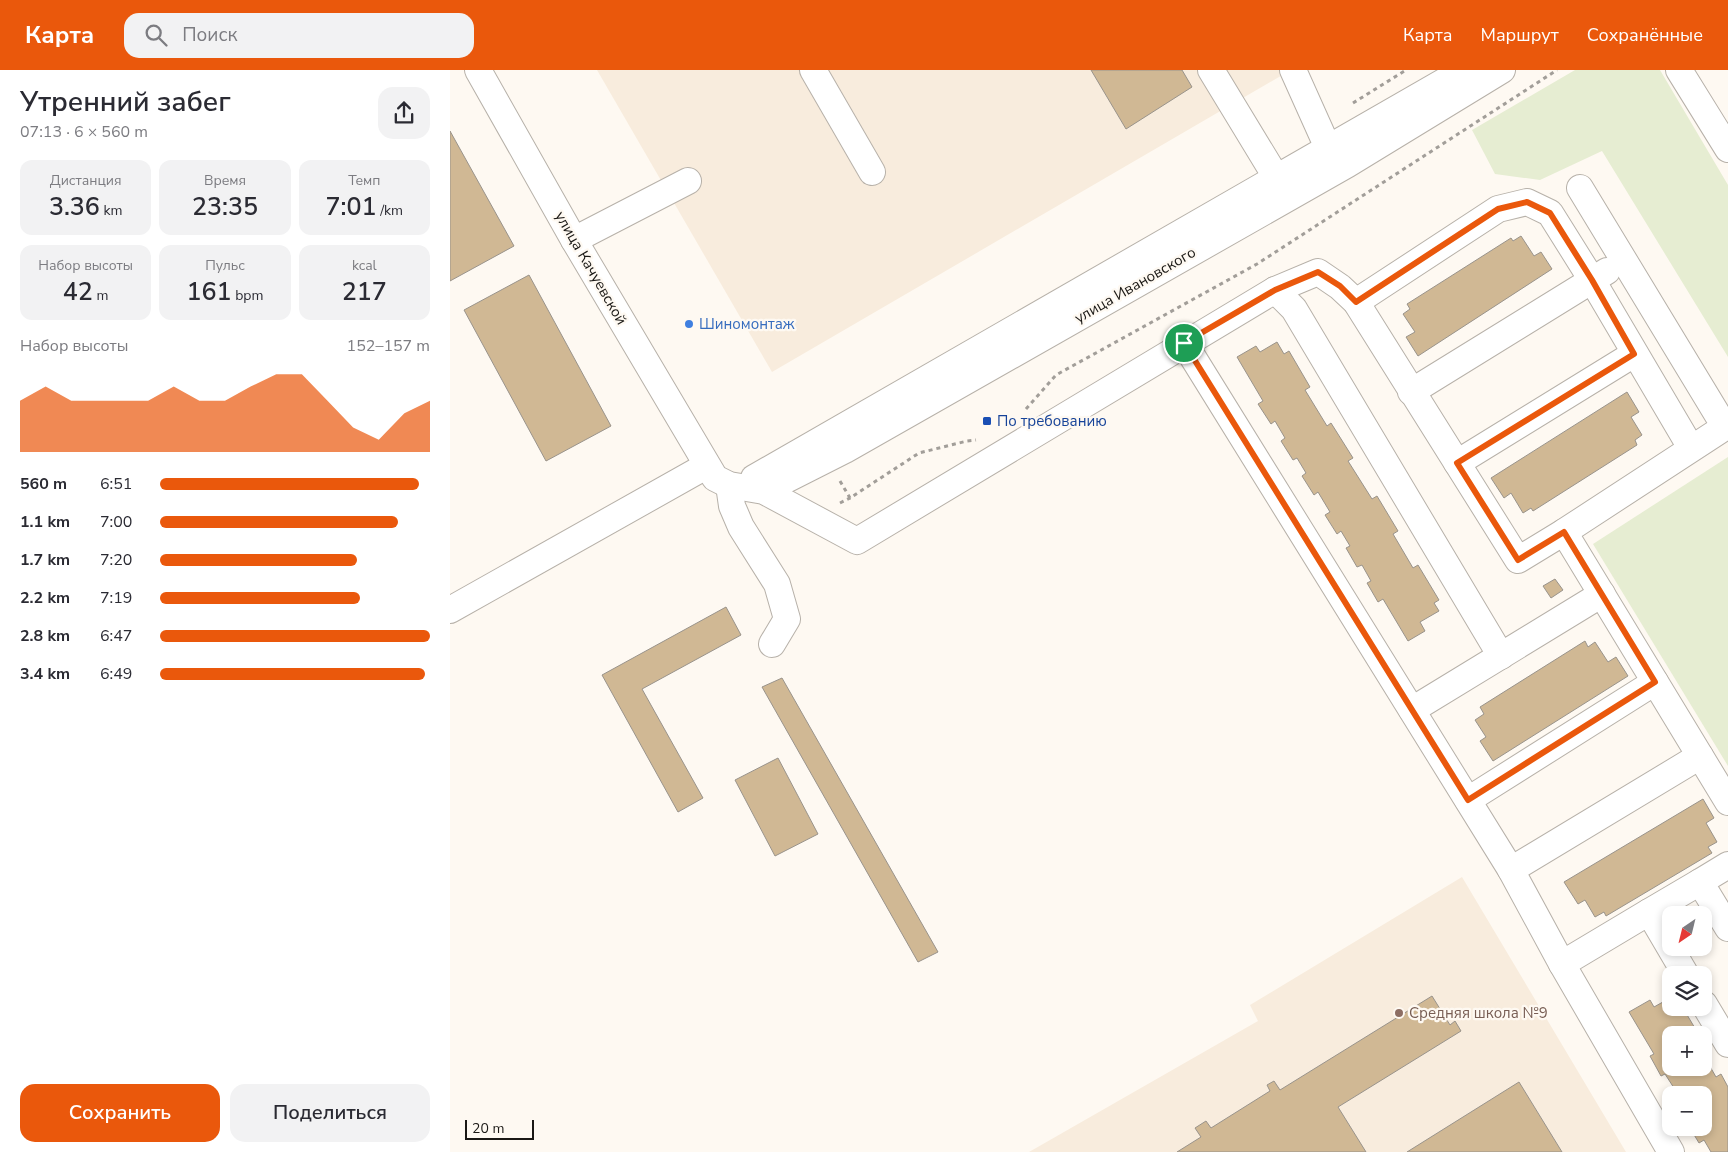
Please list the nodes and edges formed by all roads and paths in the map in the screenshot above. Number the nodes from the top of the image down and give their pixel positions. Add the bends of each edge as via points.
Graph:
1 (478, 70) edge
2 (813, 70) edge
3 (1211, 70) edge
4 (1293, 70) edge
5 (1464, 70) edge
6 (1502, 70) edge
7 (1679, 70) edge
8 (1727, 147) edge
9 (1328, 148) junction
10 (872, 172) dead end
11 (1276, 178) junction
12 (688, 181) dead end
13 (1580, 188) dead end
14 (574, 240) junction
15 (1624, 260) junction
16 (1592, 280) junction
17 (1275, 290) junction
18 (1356, 302) junction
19 (1184, 343) junction
20 (1634, 354) junction
21 (1411, 392) junction
22 (1691, 448) junction
23 (1457, 463) junction
24 (706, 466) junction
25 (745, 488) junction
26 (1564, 532) junction
27 (1602, 594) junction
28 (450, 610) edge
29 (772, 644) dead end
30 (1501, 656) junction
31 (1655, 682) junction
32 (1412, 710) junction
33 (1700, 756) junction
34 (1468, 800) junction
35 (1728, 802) edge
36 (1728, 865) edge
37 (1511, 870) junction
38 (1700, 882) junction
39 (1649, 912) junction
40 (1728, 928) edge
41 (1562, 964) junction
42 (1681, 966) edge
43 (1711, 1016) edge
44 (1728, 1044) edge
45 (1671, 1152) edge

1 - 14 street, улица Качуевской
2 - 10 street
3 - 11 street
4 - 9 street
5 - 9 street, улица Ивановского
6 - 25 street, улица Ивановского via 1348,164 853,445
7 - 8 street
9 - 11 street, улица Ивановского
11 - 25 street, улица Ивановского via 755,476
12 - 14 street
13 - 15 street
14 - 24 street, улица Качуевской
15 - 16 street
15 - 22 street via 1726,426
16 - 18 street via 1550,213 1527,202 1498,209
16 - 20 street
16 - 21 street
17 - 18 street via 1318,272 1340,286
17 - 19 street
17 - 30 street via 1294,309
18 - 21 street
19 - 25 street, улица Качуевской via 857,541
19 - 32 street
20 - 22 street
20 - 23 street
21 - 23 street
22 - 26 street
23 - 26 street via 1518,560
24 - 25 street, улица Качуевской via 715,478
24 - 28 street
25 - 29 street via 732,506 741,527 777,584 787,619
26 - 27 street
27 - 30 street
27 - 31 street
30 - 32 street
31 - 33 street
31 - 34 street
32 - 34 street
33 - 35 street
33 - 37 street
34 - 37 street
36 - 38 street
37 - 41 street
38 - 39 street
38 - 40 street
39 - 41 street
39 - 42 street
41 - 45 street
43 - 44 street

